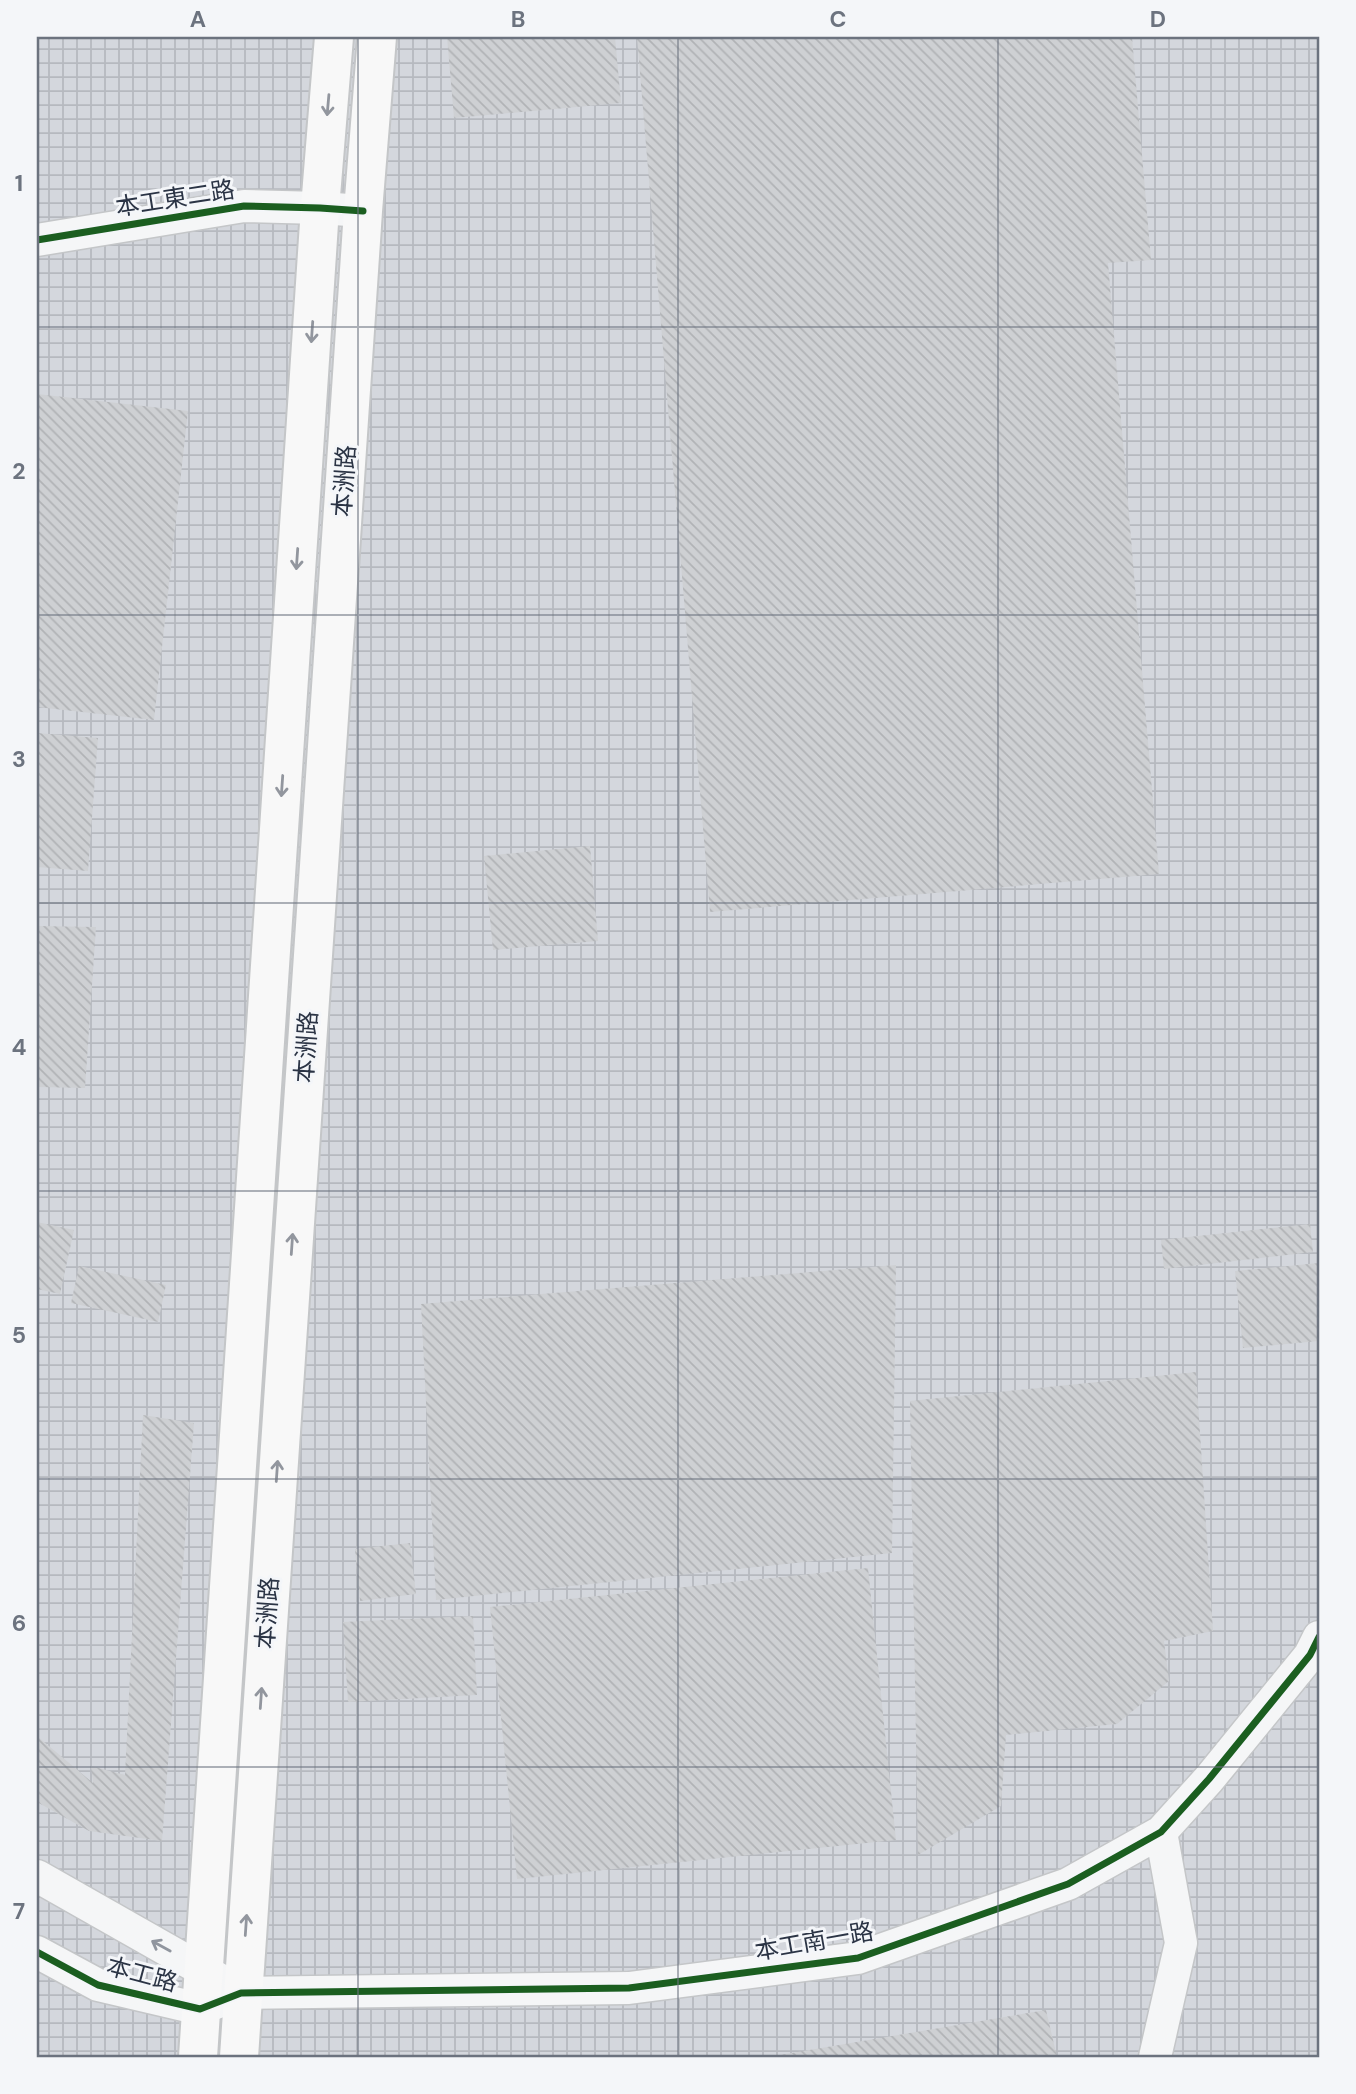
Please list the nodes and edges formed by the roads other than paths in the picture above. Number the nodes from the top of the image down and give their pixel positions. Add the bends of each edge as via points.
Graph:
1 (334, 37) edge
2 (377, 37) edge
3 (320, 208) junction
4 (363, 211) junction
5 (37, 240) edge
6 (1319, 1637) edge
7 (1161, 1832) junction
8 (37, 1876) edge
9 (37, 1952) edge
10 (203, 1969) junction
11 (241, 1993) junction
12 (200, 2009) junction
13 (198, 2057) edge
14 (239, 2057) edge
15 (1155, 2057) edge

1 -> 3 main road, 本洲路
2 - 4 main road, 本洲路
3 - 4 street, 本工東二路
3 - 5 street, 本工東二路 via 244,206
3 -> 10 main road, 本洲路
11 -> 4 main road, 本洲路
6 - 7 street, 本工南一路 via 1310,1655
7 - 11 street, 本工南一路 via 1068,1884 858,1958 629,1988
7 - 15 street via 1181,1943
10 -> 8 street, 本工路
9 - 12 street, 本工路 via 98,1985
10 - 11 street, 本工路
10 - 12 main road, 本洲路
11 - 12 street, 本工路
11 - 14 main road, 本洲路
12 - 13 main road, 本洲路

